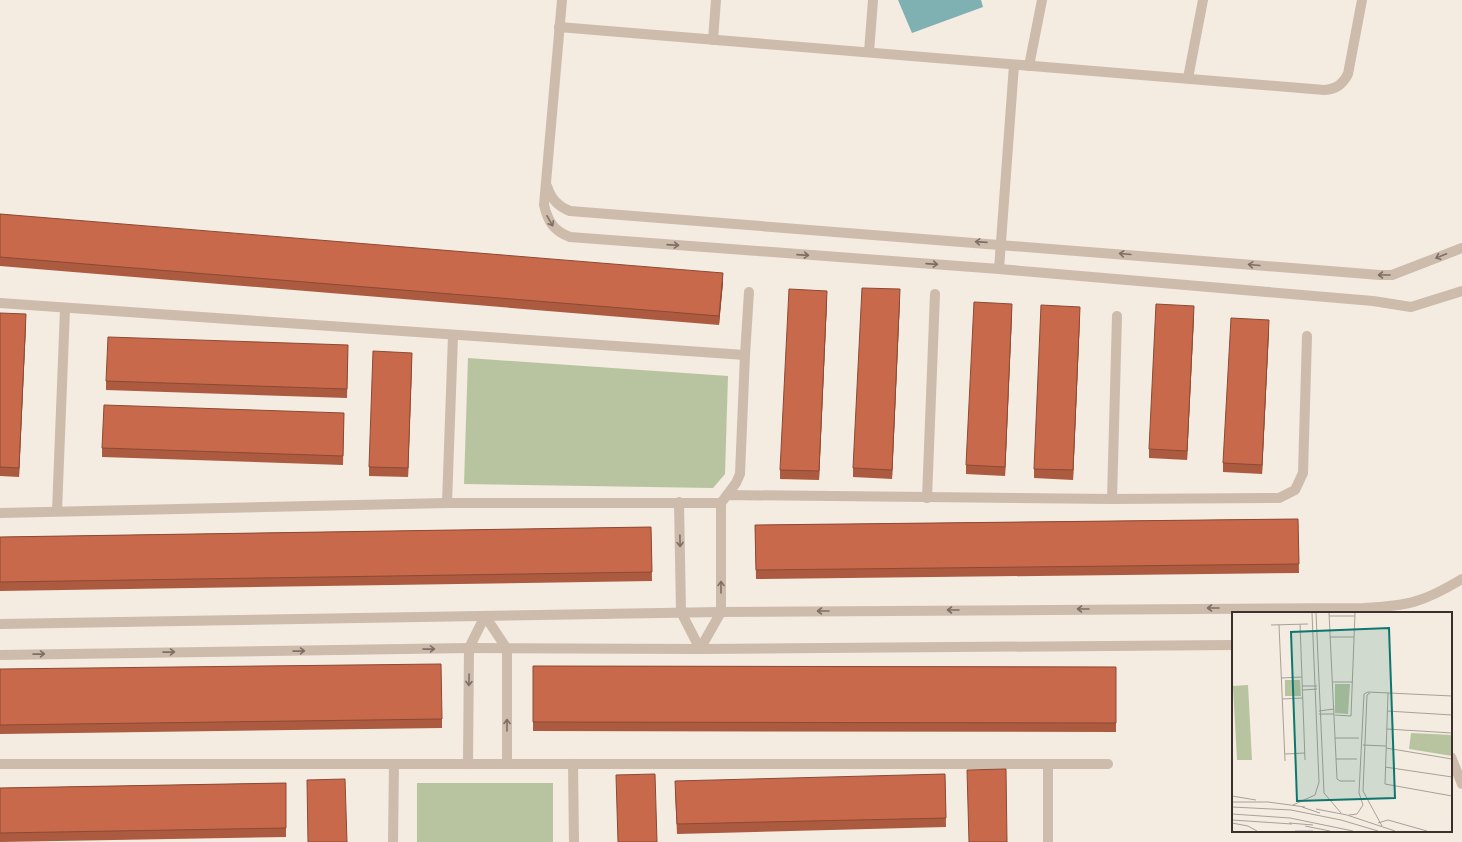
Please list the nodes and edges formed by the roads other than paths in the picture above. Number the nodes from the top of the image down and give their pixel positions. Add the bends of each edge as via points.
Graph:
1 (562, 0) edge
2 (716, 0) edge
3 (873, 0) edge
4 (1042, 0) edge
5 (1203, 0) edge
6 (1362, 0) edge
7 (559, 27) junction
8 (713, 40) junction
9 (869, 52) junction
10 (1014, 65) junction
11 (1029, 66) junction
12 (1188, 78) junction
13 (546, 184) junction
14 (1001, 244) junction
15 (1462, 248) edge
16 (999, 269) junction
17 (749, 292) dead end
18 (1462, 292) edge
19 (935, 294) dead end
20 (0, 303) edge
21 (65, 308) junction
22 (1117, 316) dead end
23 (453, 336) junction
24 (1306, 336) dead end
25 (745, 355) junction
26 (927, 498) junction
27 (724, 499) junction
28 (1112, 499) junction
29 (679, 502) junction
30 (447, 503) junction
31 (56, 511) junction
32 (0, 513) edge
33 (1462, 579) edge
34 (1417, 602) junction
35 (681, 612) junction
36 (721, 612) junction
37 (1403, 612) edge
38 (485, 616) junction
39 (0, 624) edge
40 (1232, 645) edge
41 (469, 648) junction
42 (507, 649) junction
43 (700, 649) junction
44 (0, 655) edge
45 (1452, 759) edge
46 (0, 764) edge
47 (394, 764) junction
48 (468, 764) junction
49 (507, 764) junction
50 (573, 764) junction
51 (1048, 764) junction
52 (1108, 764) dead end
53 (1462, 784) edge
54 (393, 842) edge
55 (574, 842) edge
56 (1048, 842) edge

1 - 7 street
2 - 8 street
3 - 9 street
4 - 11 street
5 - 12 street
6 - 12 street via 1348,74 1344,81 1332,89
7 - 8 street
7 - 13 street
8 - 9 street
9 - 10 street
10 - 11 street
10 - 14 street
11 - 12 street
14 -> 13 street via 570,211 561,208 551,197
13 -> 16 street via 546,215 560,234 570,237
15 -> 14 street via 1392,275 1380,275
14 - 16 street
16 - 18 street via 1373,301 1411,308
17 - 25 street
19 - 26 street
20 - 21 street
21 - 23 street
21 - 31 street
22 - 28 street
23 - 25 street
23 - 30 street
24 - 28 street via 1303,473 1295,490 1279,498
25 - 27 street via 740,474
26 - 27 street
26 - 28 street
27 - 29 street
36 -> 27 street
29 - 30 street
29 -> 35 street
30 - 31 street
31 - 32 street
33 - 34 street via 1441,592
34 -> 36 street via 1364,608
34 - 37 street
35 - 36 street
35 - 38 street
35 - 43 street
36 - 43 street
38 - 39 street
38 - 41 street
38 - 42 street
40 - 43 street
41 - 42 street
44 -> 41 street
41 -> 48 street
42 - 43 street
49 -> 42 street
45 - 53 street
46 - 47 street
47 - 48 street
47 - 54 street
48 - 49 street
49 - 50 street
50 - 51 street
50 - 55 street
51 - 52 street
51 - 56 street

